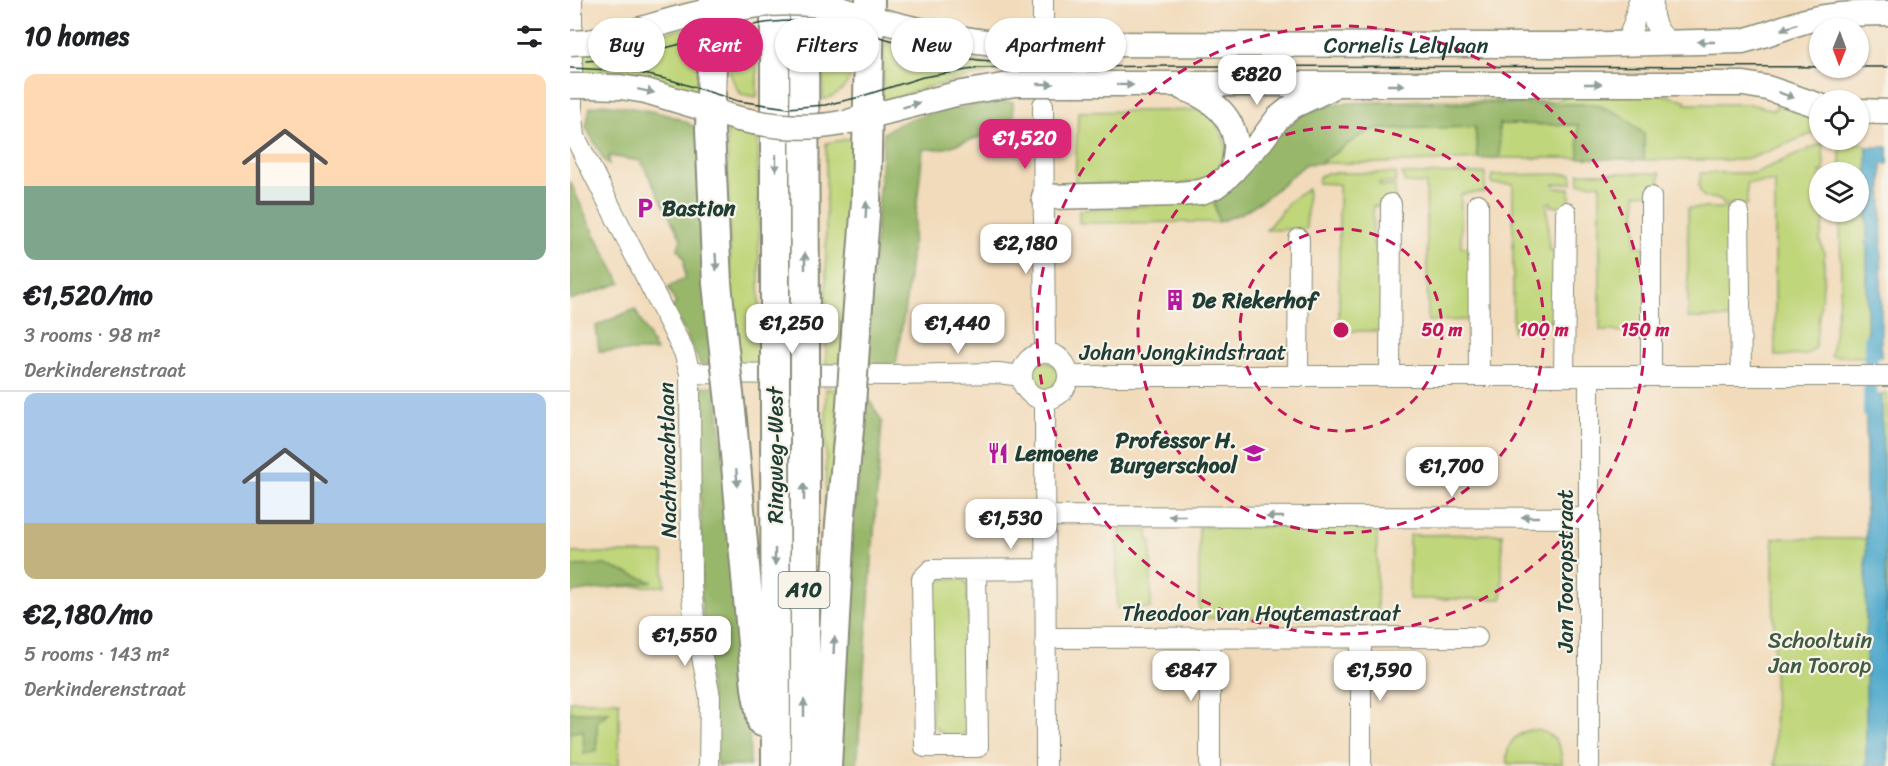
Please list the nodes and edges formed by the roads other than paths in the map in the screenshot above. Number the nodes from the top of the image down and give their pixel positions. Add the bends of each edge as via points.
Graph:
1 (572, 0) edge
2 (775, 0) edge
3 (804, 0) edge
4 (1043, 0) edge
5 (1639, 0) edge
6 (1653, 0) edge
7 (722, 6) edge
8 (871, 8) edge
9 (1888, 13) edge
10 (1043, 18) tunnel mouth
11 (1670, 42) junction
12 (1625, 44) junction
13 (577, 71) edge
14 (1338, 85) junction
15 (1175, 86) junction
16 (1809, 102) edge
17 (1043, 105) tunnel mouth
18 (710, 110) junction
19 (1869, 111) edge
20 (1888, 112) edge
21 (855, 121) junction
22 (1233, 171) junction
23 (1651, 196) dead end
24 (1044, 197) junction
25 (1391, 204) dead end
26 (1478, 204) dead end
27 (1566, 212) dead end
28 (1740, 213) dead end
29 (1299, 239) dead end
30 (1045, 353) junction
31 (690, 373) junction
32 (1022, 376) junction
33 (1068, 376) junction
34 (1298, 376) junction
35 (1390, 376) junction
36 (1479, 376) junction
37 (1564, 376) junction
38 (1589, 376) junction
39 (1652, 376) junction
40 (1741, 376) junction
41 (1886, 376) edge
42 (1045, 399) junction
43 (1044, 516) junction
44 (1588, 518) junction
45 (1045, 569) junction
46 (976, 570) junction
47 (1361, 637) junction
48 (1477, 637) dead end
49 (1046, 638) junction
50 (1210, 638) junction
51 (709, 766) edge
52 (770, 766) edge
53 (776, 766) edge
54 (805, 766) edge
55 (827, 766) edge
56 (1046, 766) edge
57 (1212, 766) edge
58 (1361, 766) edge
59 (1589, 766) edge

1 - 13 street, Nachtwachtlaan
2 -> 53 highway, Ringweg-West / A10, bridge
54 -> 3 highway, Ringweg-West / A10, bridge
4 - 10 street
5 - 12 street
6 - 11 street via 1654,24
7 - 8 main road, Cornelis Lelylaan, bridge via 779,3
7 - 13 main road, Cornelis Lelylaan via 615,38
7 - 18 highway
8 - 12 main road, Cornelis Lelylaan, bridge via 984,43 1015,45
8 - 21 highway
9 -> 11 main road, Cornelis Lelylaan via 1835,15 1743,41
11 - 12 main road, Cornelis Lelylaan
13 -> 18 main road, Cornelis Lelylaan
13 - 31 street, Nachtwachtlaan via 575,136 684,352
14 - 15 main road, Cornelis Lelylaan
14 -> 16 main road, Cornelis Lelylaan via 1744,84
14 - 22 main road via 1293,106 1278,118
21 -> 15 main road, Cornelis Lelylaan, bridge via 923,101 1015,84
15 - 22 main road via 1202,95 1228,121 1237,145
17 - 24 street
18 - 21 main road, Cornelis Lelylaan, bridge via 789,127
18 -> 52 highway, A10, bridge via 717,283 756,688
19 - 20 main road
55 -> 21 highway, A10, bridge via 840,524 866,202
22 - 24 main road via 1201,192
23 - 39 street
24 - 30 street
25 - 35 street
26 - 36 street
27 - 37 street
28 - 40 street
29 - 34 street, Johan Jongkindstraat
30 - 32 street via 1030,358
30 - 33 street via 1061,360
31 - 32 street
31 - 51 street, Nachtwachtlaan via 692,586 710,697
32 - 42 street via 1029,392
33 - 34 street, Johan Jongkindstraat
33 - 42 street via 1059,394
34 - 35 street, Johan Jongkindstraat
35 - 36 street, Johan Jongkindstraat
36 - 37 street, Johan Jongkindstraat
37 - 38 street, Johan Jongkindstraat
38 - 39 street, Johan Jongkindstraat
38 - 44 street, Jan Tooropstraat
39 - 40 street, Johan Jongkindstraat
40 - 41 street, Johan Jongkindstraat
42 - 43 street
44 -> 43 street
43 - 45 street
44 - 59 street, Jan Tooropstraat
45 - 46 street
45 - 49 street
46 - 46 street via 978,747 925,747 922,579 931,570
47 - 48 street, Theodoor van Hoytemastraat
47 - 50 street, Theodoor van Hoytemastraat
47 - 58 street
49 - 50 street, Theodoor van Hoytemastraat
49 - 56 street
50 - 57 street

